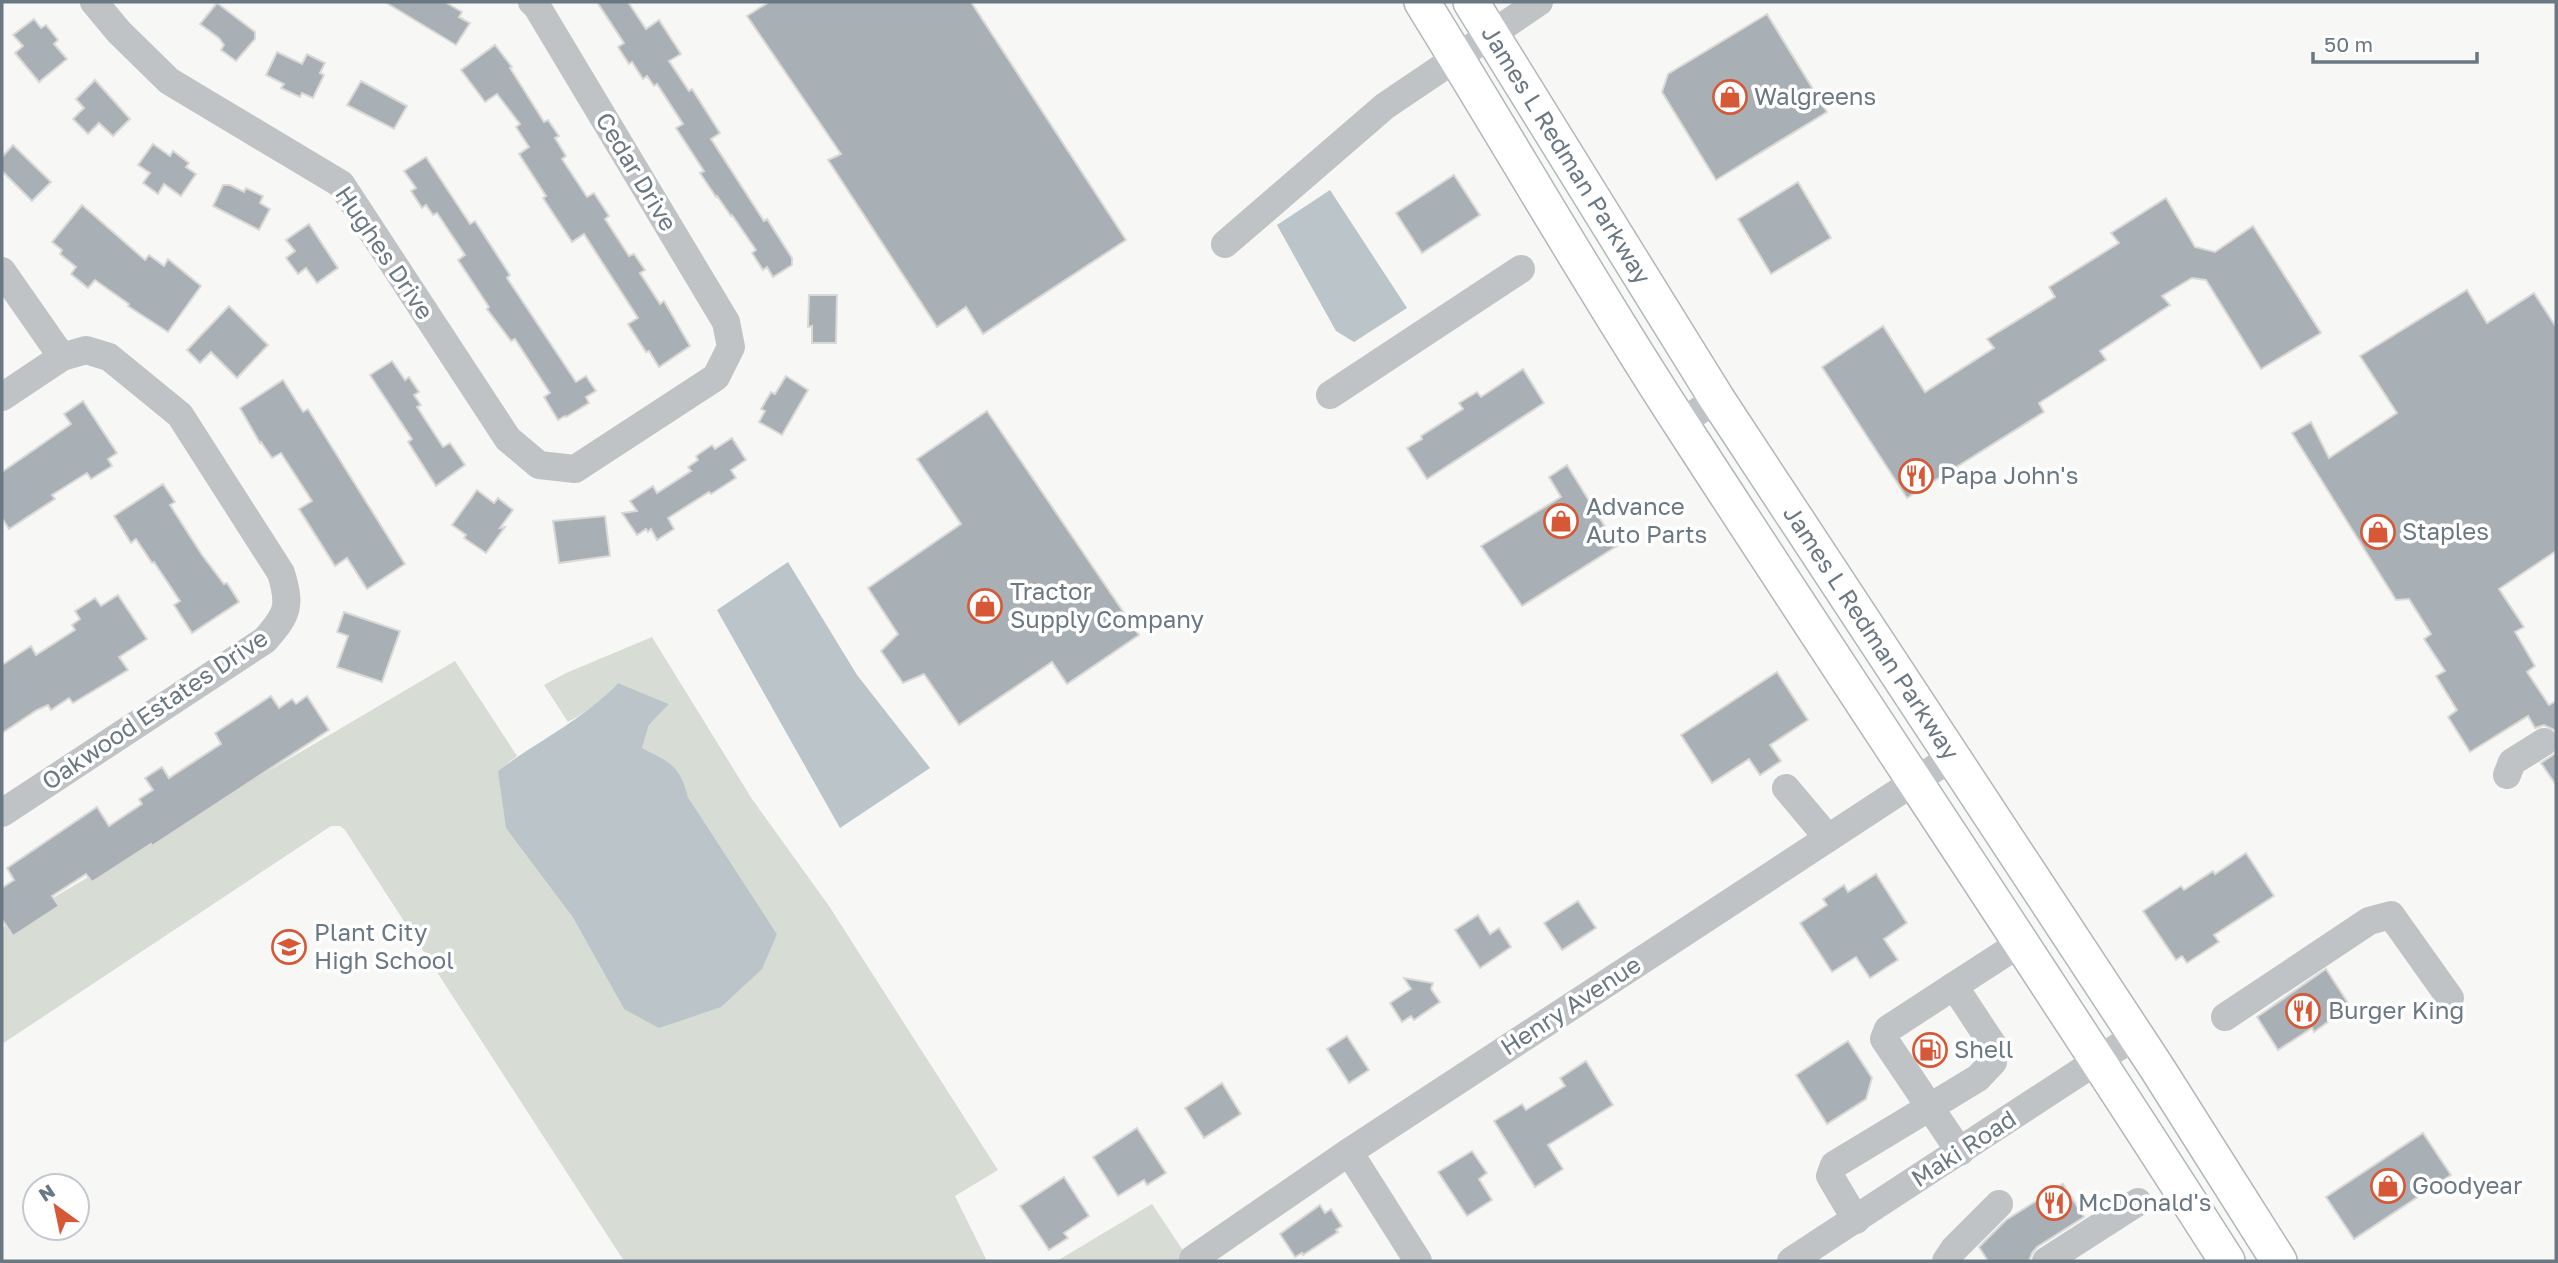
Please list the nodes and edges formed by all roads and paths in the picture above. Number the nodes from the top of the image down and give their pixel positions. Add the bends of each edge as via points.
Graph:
1 (94, 2) edge
2 (532, 2) edge
3 (1422, 2) edge
4 (1446, 2) edge
5 (1471, 2) edge
6 (1539, 2) edge
7 (1490, 33) junction
8 (1457, 58) junction
9 (1225, 244) dead end
10 (1521, 270) dead end
11 (2, 271) edge
12 (732, 347) joint
13 (62, 357) junction
14 (1330, 395) dead end
15 (2, 397) edge
16 (1717, 399) junction
17 (1680, 423) junction
18 (2544, 742) dead end
19 (1952, 757) junction
20 (2507, 775) dead end
21 (1915, 780) junction
22 (1786, 788) dead end
23 (2, 813) edge
24 (1828, 838) junction
25 (2022, 942) junction
26 (1954, 986) junction
27 (2451, 998) dead end
28 (2225, 1017) dead end
29 (2135, 1036) junction
30 (2099, 1060) junction
31 (1928, 1106) junction
32 (1349, 1152) junction
33 (1960, 1152) junction
34 (2138, 1202) dead end
35 (1999, 1204) dead end
36 (1856, 1220) junction
37 (1193, 1259) dead end
38 (1418, 1261) edge
39 (1791, 1261) edge
40 (1946, 1261) edge
41 (2046, 1261) edge
42 (2227, 1261) edge
43 (2279, 1261) edge

1 - 12 street, Hughes Drive via 169,81 341,184 508,439 539,465 575,469 716,377
2 - 12 street, Cedar Drive via 726,322
3 - 8 main road, James L Redman Parkway
4 - 7 main road via 1460,17
5 - 7 main road, James L Redman Parkway
6 - 7 street
7 - 8 street
7 - 16 main road, James L Redman Parkway
8 - 9 street via 1385,106
8 - 17 main road, James L Redman Parkway
10 - 14 street
11 - 13 street
13 - 15 street, Oakwood Estates Drive
13 - 23 street, Oakwood Estates Drive via 86,351 109,357 180,415 281,573 288,596 282,621 265,640
16 - 17 street
16 - 19 main road, James L Redman Parkway
17 - 21 main road, James L Redman Parkway
18 - 20 street via 2512,762
19 - 21 street, Henry Avenue
19 - 29 main road, James L Redman Parkway
21 - 24 street, Henry Avenue
21 - 25 main road, James L Redman Parkway
22 - 24 street
24 - 32 street, Henry Avenue
25 - 26 street
25 - 30 main road, James L Redman Parkway
26 - 31 street via 1993,1045 1993,1062 1978,1078
26 - 31 street via 1888,1029 1884,1039
27 - 28 street via 2391,915 2370,921
29 - 30 street, Maki Road
29 - 43 main road, James L Redman Parkway
30 - 33 street, Maki Road
30 - 42 main road, James L Redman Parkway
31 - 33 street
31 - 36 street via 1834,1165 1830,1176
32 - 37 street, Henry Avenue
32 - 38 street
33 - 36 street, Maki Road
34 - 41 street
35 - 40 street
36 - 39 street, Maki Road

